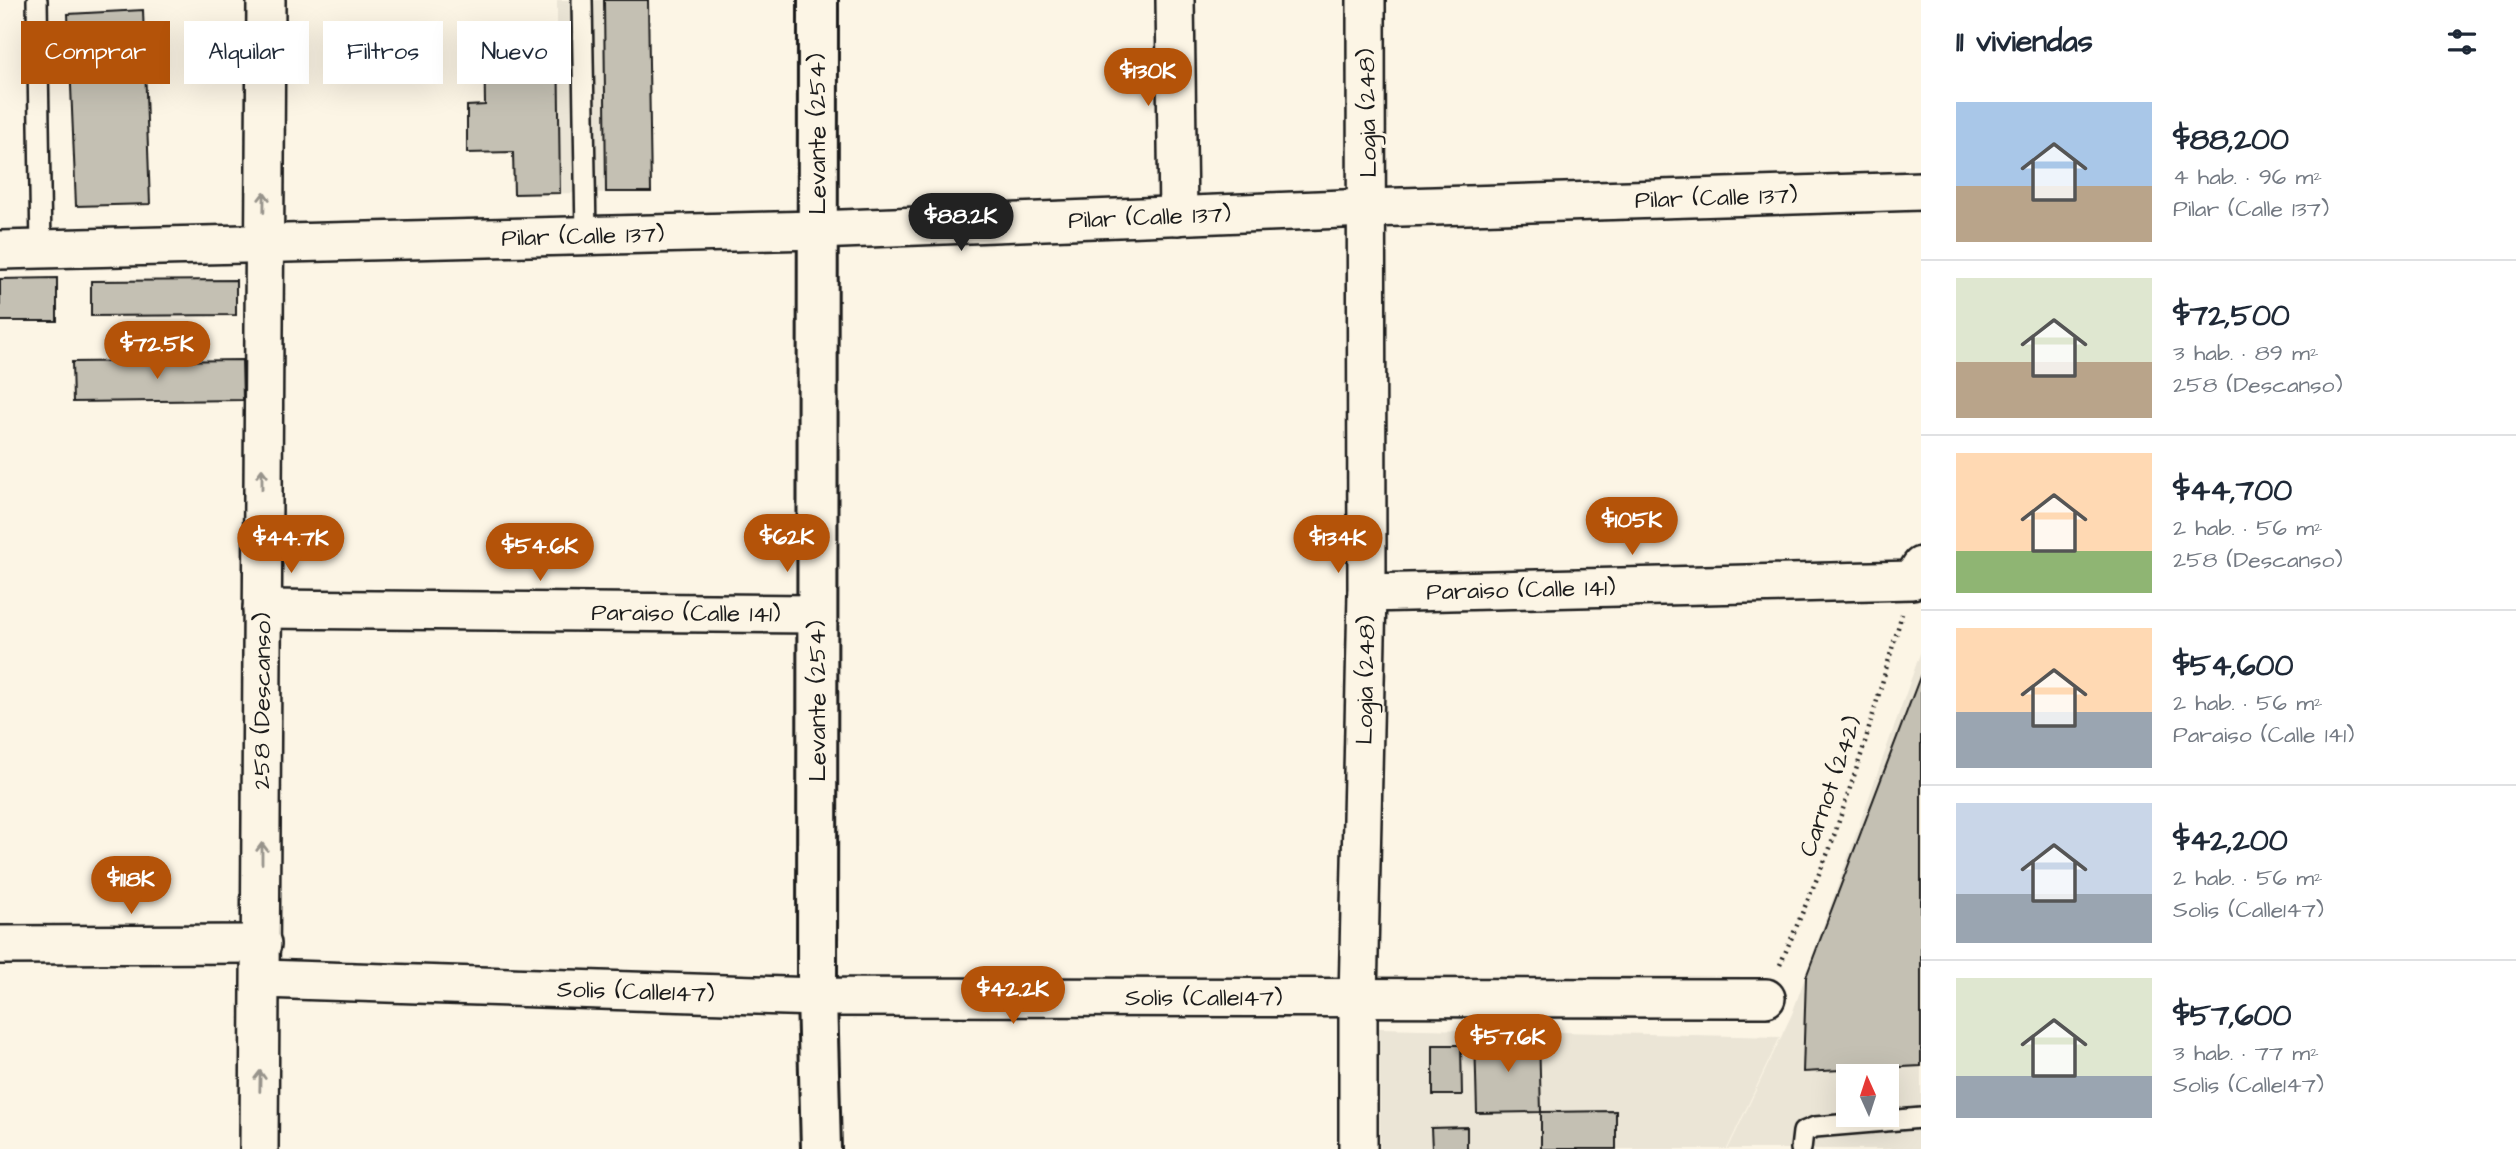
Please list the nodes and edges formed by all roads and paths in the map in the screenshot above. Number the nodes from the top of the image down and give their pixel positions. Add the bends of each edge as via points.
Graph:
1 (37, 0) edge
2 (266, 0) edge
3 (582, 0) edge
4 (818, 0) edge
5 (1175, 0) edge
6 (1366, 0) edge
7 (1921, 191) edge
8 (1368, 208) junction
9 (1178, 216) junction
10 (817, 230) junction
11 (586, 235) junction
12 (264, 245) junction
13 (41, 249) junction
14 (0, 250) edge
15 (1917, 573) edge
16 (1367, 593) junction
17 (262, 609) junction
18 (817, 614) junction
19 (0, 945) edge
20 (262, 961) junction
21 (817, 997) junction
22 (1766, 998) joint
23 (1358, 999) junction
24 (1921, 1118) edge
25 (259, 1149) edge
26 (821, 1149) edge
27 (1358, 1149) edge
28 (1801, 1149) edge

1 - 13 lane
12 -> 2 street, 258 (Descanso)
3 - 11 lane
4 - 10 street, Levante (254)
5 - 9 street
6 - 8 street, Logia (248)
7 - 8 street, Pilar (Calle 137)
8 - 9 street, Pilar (Calle 137)
8 - 16 street, Logia (248)
9 - 10 street, Pilar (Calle 137)
10 - 11 street, Pilar (Calle 137)
10 - 18 street, Levante (254)
11 - 12 street, Pilar (Calle 137)
12 - 13 street, Pilar (Calle 137)
17 -> 12 street, 258 (Descanso)
13 - 14 street, Pilar (Calle 137)
15 - 16 street, Paraiso (Calle 141)
15 - 22 path, Carnot (242) via 1830,848
16 - 23 street, Logia (248)
17 - 18 street, Paraiso (Calle 141)
20 -> 17 street, 258 (Descanso)
18 - 21 street, Levante (254)
19 - 20 street, Solis (Calle147)
20 - 21 street, Solis (Calle147)
25 -> 20 street, 258 (Descanso)
21 - 23 street, Solis (Calle147)
21 - 26 street, Levante (254)
22 - 23 street, Solis (Calle147)
23 - 27 street, Logia (248)
24 - 28 lane via 1815,1127 1803,1132

